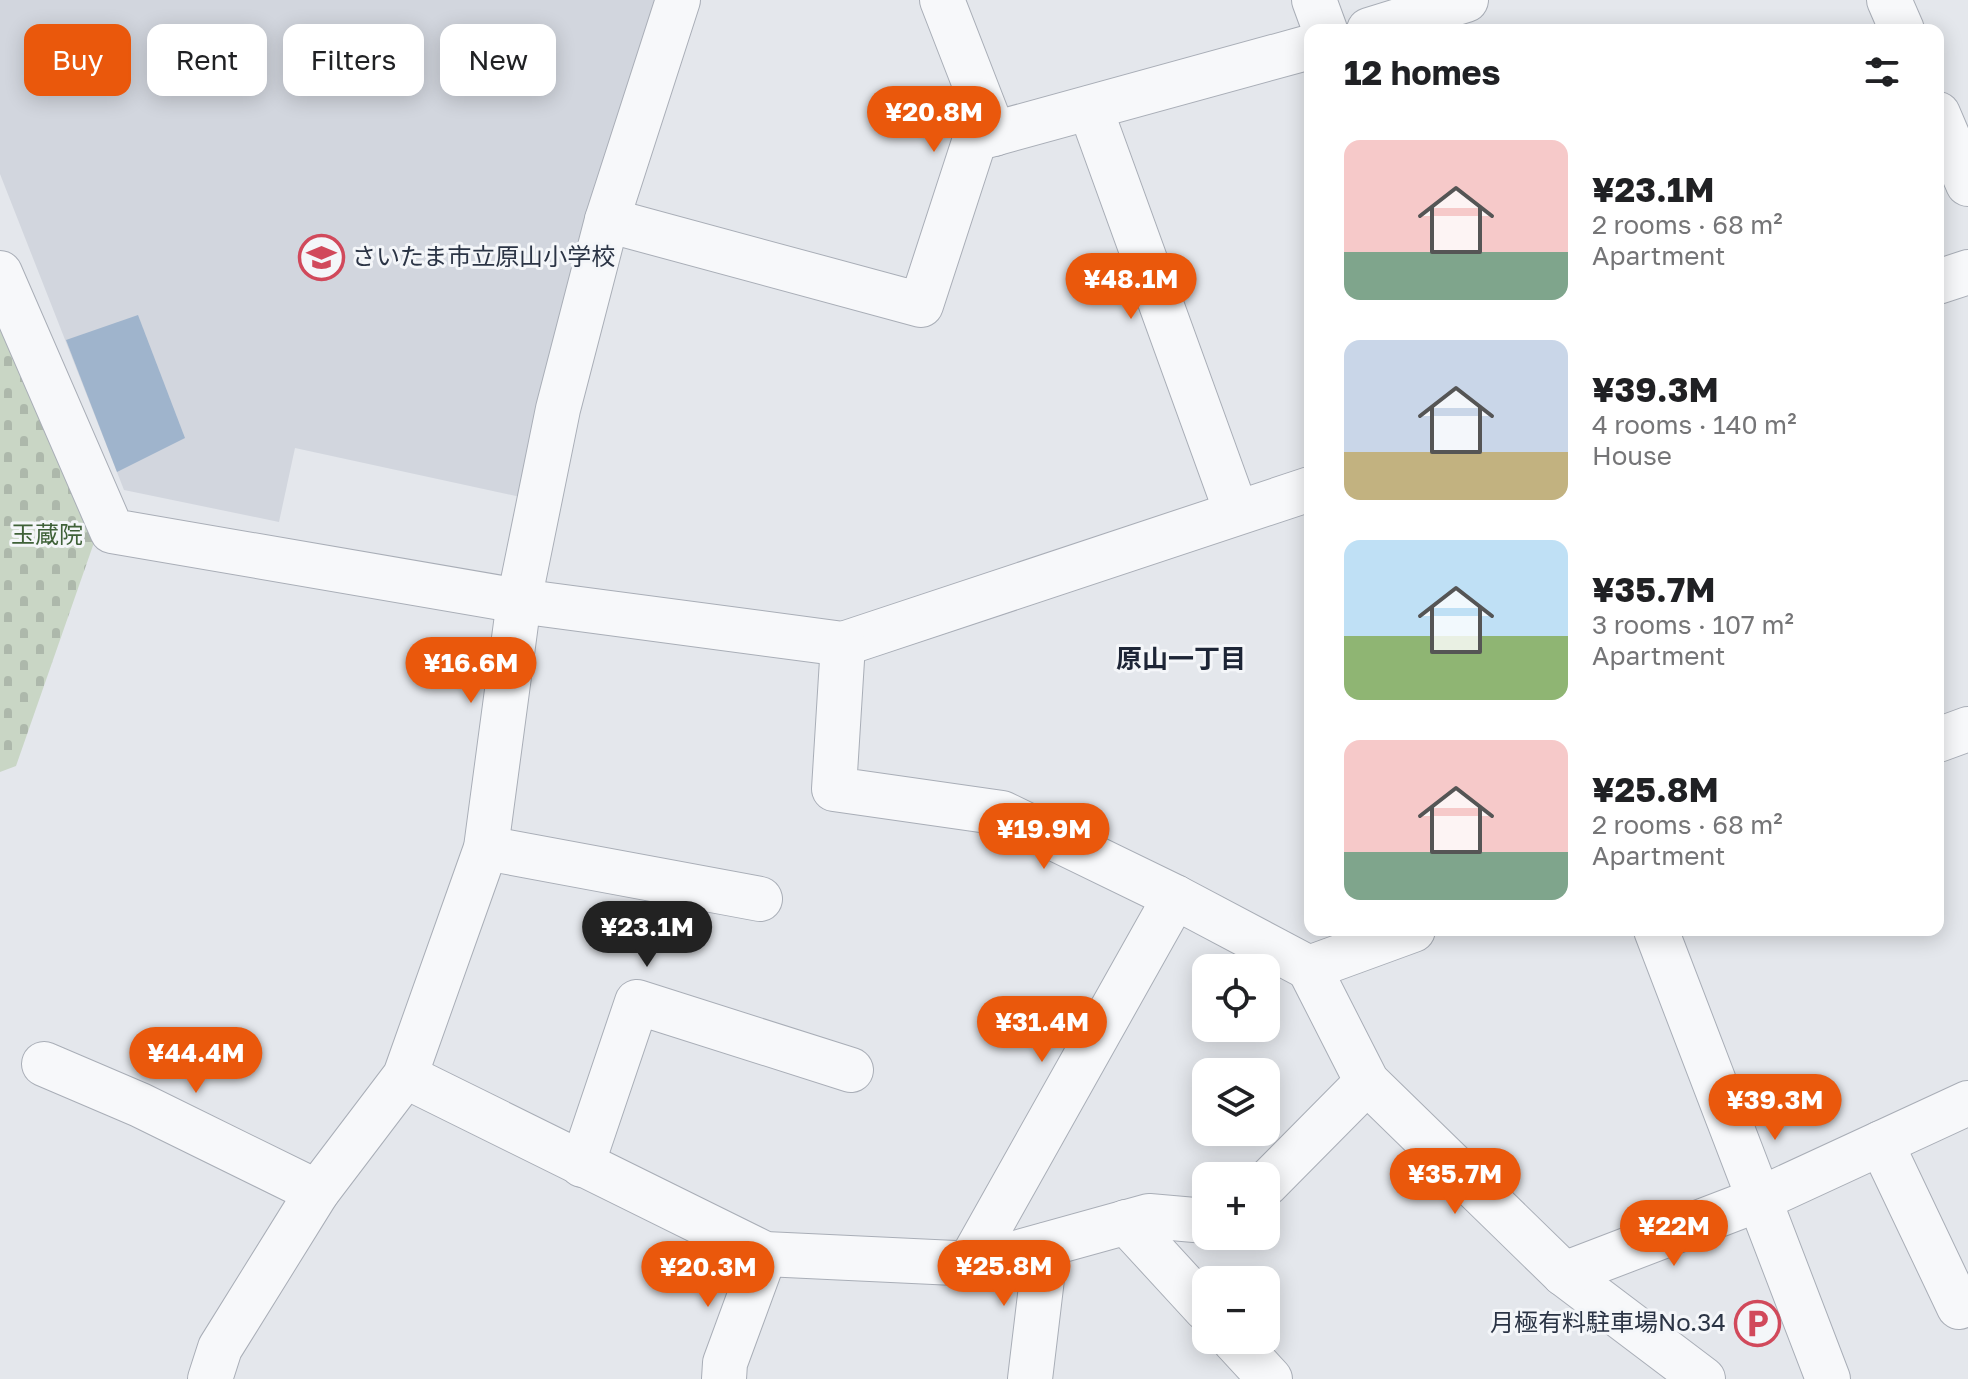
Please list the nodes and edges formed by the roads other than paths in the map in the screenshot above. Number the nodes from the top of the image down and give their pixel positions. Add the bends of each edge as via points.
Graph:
1 (678, 0) edge
2 (942, 0) edge
3 (1314, 0) edge
4 (1466, 0) edge
5 (1889, 0) edge
6 (1323, 24) edge
7 (1388, 24) edge
8 (1899, 24) edge
9 (1304, 49) edge
10 (1090, 108) junction
11 (1944, 128) edge
12 (994, 134) junction
13 (1968, 184) edge
14 (607, 220) junction
15 (1968, 272) edge
16 (0, 273) edge
17 (1944, 280) edge
18 (1304, 491) edge
19 (1236, 511) junction
20 (519, 601) junction
21 (843, 644) junction
22 (1968, 729) edge
23 (1944, 738) edge
24 (486, 848) junction
25 (1175, 897) junction
26 (760, 899) dead end
27 (1397, 936) edge
28 (1658, 936) edge
29 (1309, 968) junction
30 (44, 1064) dead end
31 (851, 1070) dead end
32 (405, 1076) junction
33 (1367, 1082) junction
34 (1968, 1103) edge
35 (1881, 1143) junction
36 (582, 1165) junction
37 (1280, 1170) edge
38 (317, 1192) junction
39 (1760, 1199) junction
40 (1192, 1220) edge
41 (1126, 1222) junction
42 (1046, 1245) junction
43 (765, 1254) junction
44 (969, 1264) junction
45 (1564, 1274) junction
46 (1192, 1294) edge
47 (1959, 1307) dead end
48 (1247, 1354) edge
49 (1042, 1369) edge
50 (210, 1379) edge
51 (724, 1379) edge
52 (1270, 1379) edge
53 (1703, 1379) edge
54 (1828, 1379) edge

1 - 14 street
2 - 12 street
3 - 6 street
4 - 7 street
5 - 8 street
9 - 10 street
10 - 12 street
10 - 19 street
11 - 13 street
12 - 14 street via 975,139 921,305
14 - 20 street via 558,409
15 - 17 street
16 - 20 street via 112,531
18 - 19 street
19 - 21 street
20 - 21 street
20 - 24 street
21 - 25 street via 834,789 1002,813
22 - 23 street
24 - 26 street
24 - 32 street
25 - 29 street
25 - 44 street
27 - 29 street
28 - 39 street
29 - 33 street
30 - 38 street
31 - 36 street via 637,1002
32 - 36 street
32 - 38 street
33 - 37 street
33 - 45 street
34 - 35 street
35 - 39 street
35 - 47 street
36 - 43 street
38 - 50 street via 220,1348
39 - 45 street
39 - 54 street
40 - 41 street via 1149,1216
41 - 42 street
41 - 46 street
42 - 44 street
42 - 49 street
43 - 44 street
43 - 51 street via 725,1363
45 - 53 street
48 - 52 street

